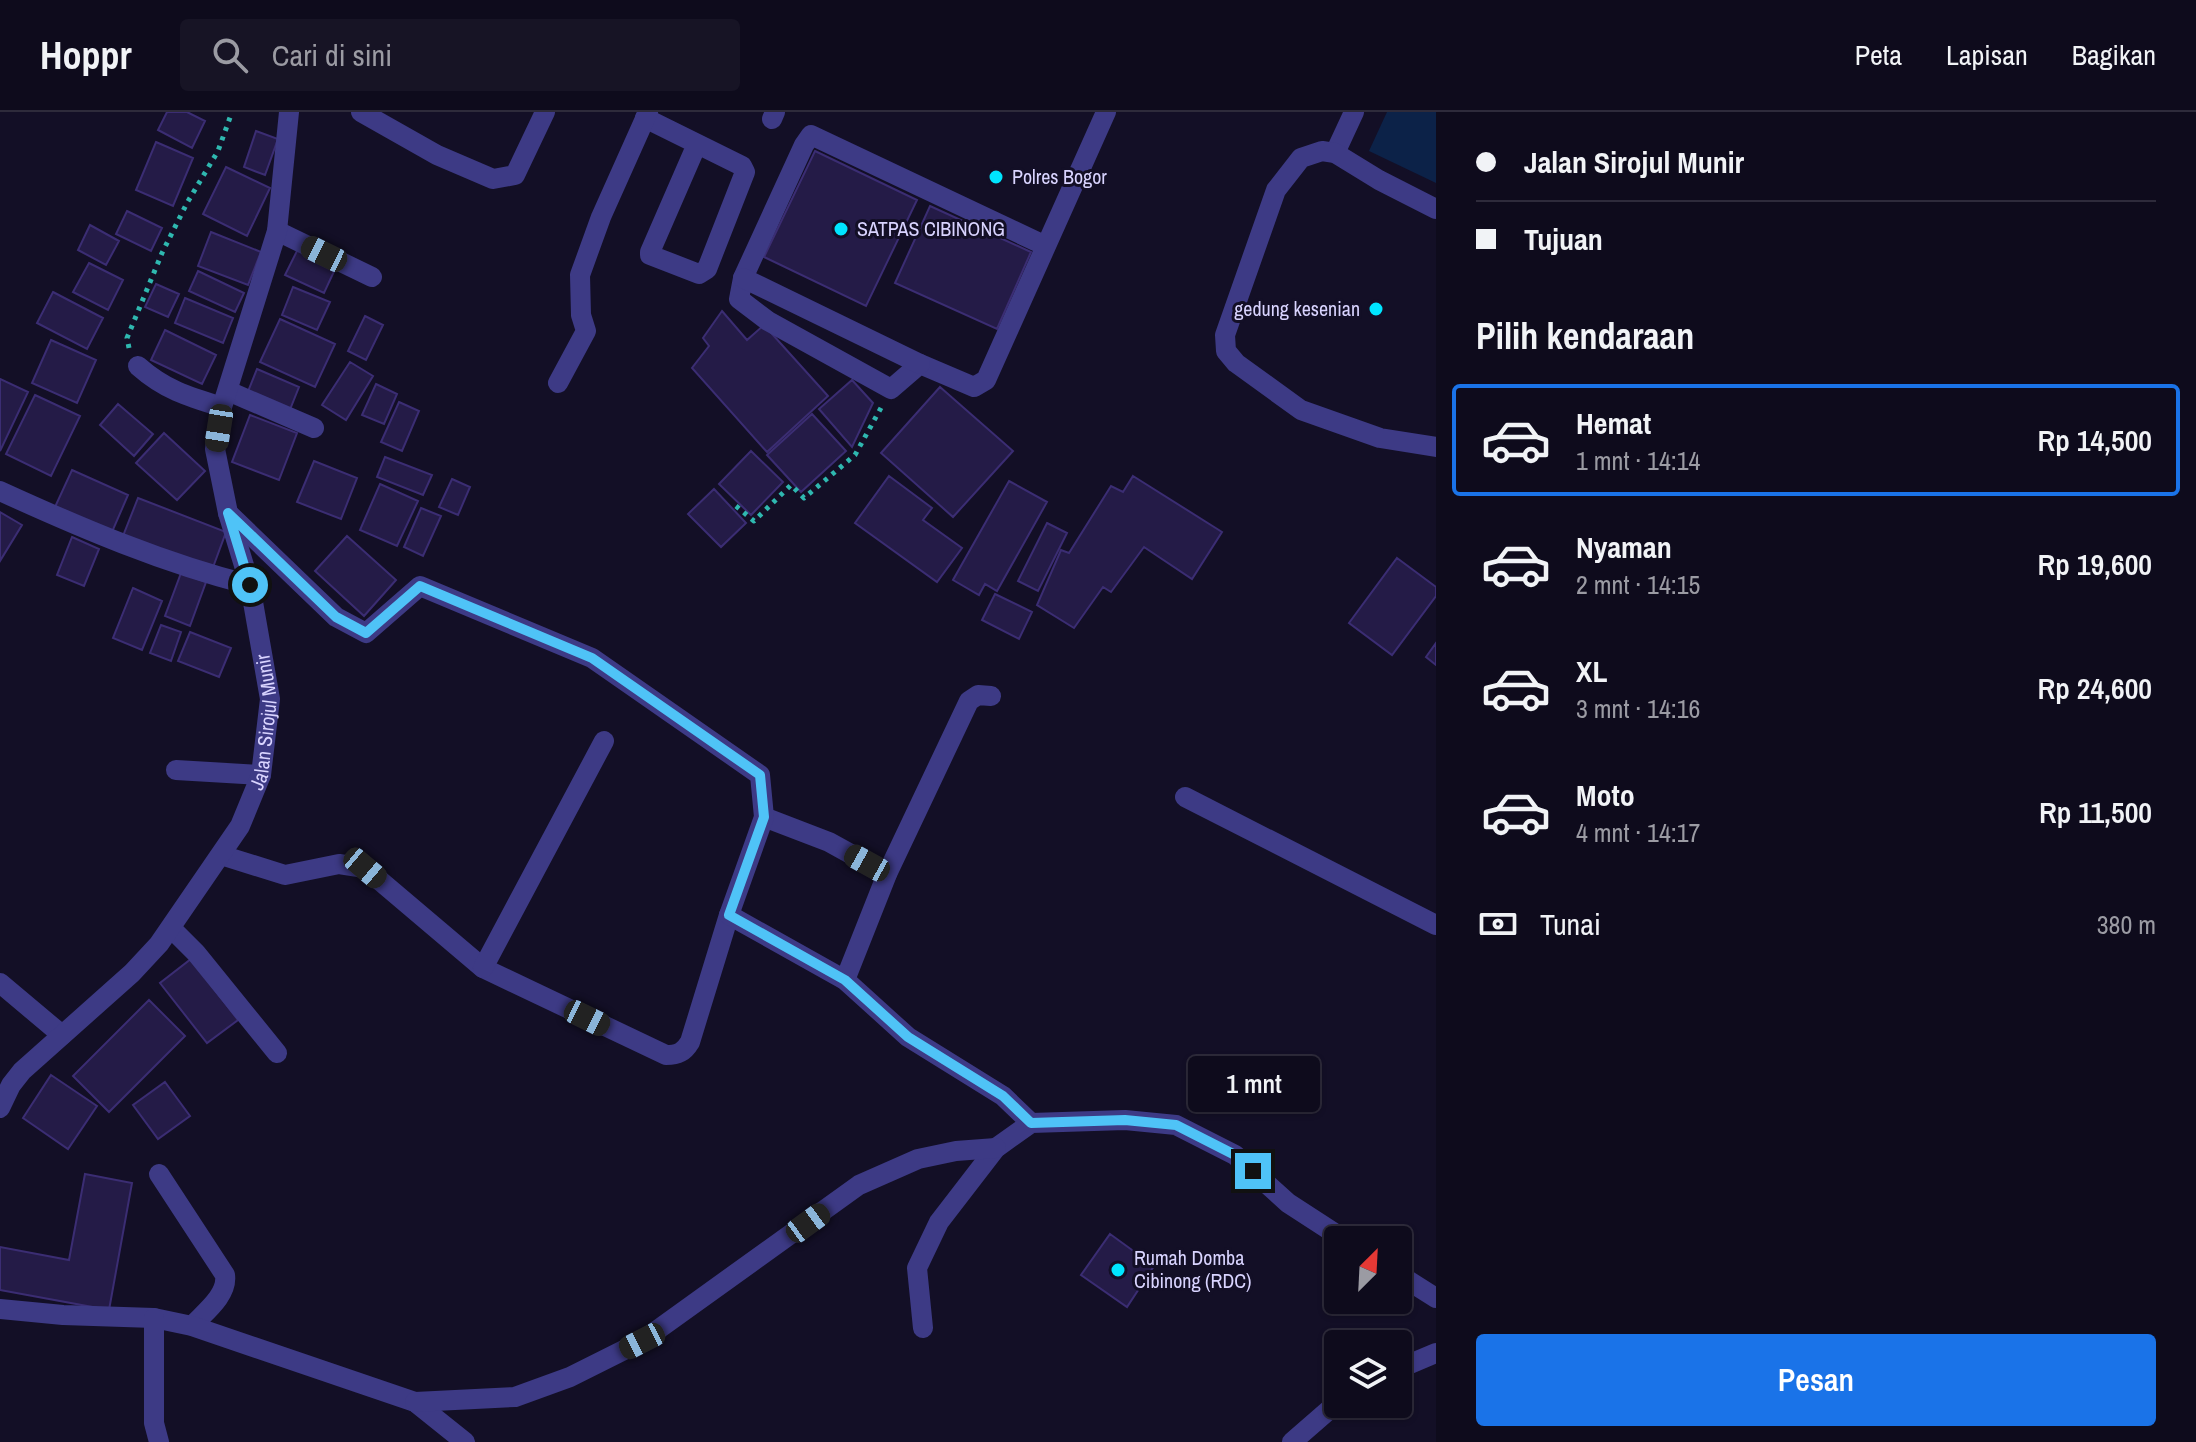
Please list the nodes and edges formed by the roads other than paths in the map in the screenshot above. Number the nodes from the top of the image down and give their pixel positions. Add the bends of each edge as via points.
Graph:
1 (289, 112) edge
2 (361, 112) edge
3 (545, 112) edge
4 (1106, 112) edge
5 (1354, 112) edge
6 (647, 115) edge
7 (697, 144) junction
8 (1335, 153) junction
9 (1436, 209) edge
10 (277, 231) junction
11 (1046, 246) junction
12 (372, 277) dead end
13 (743, 278) junction
14 (920, 364) junction
15 (138, 366) road end
16 (558, 383) dead end
17 (225, 399) junction
18 (314, 428) dead end
19 (1436, 447) edge
20 (0, 491) edge
21 (228, 513) junction
22 (250, 585) junction
23 (991, 696) dead end
24 (604, 741) dead end
25 (176, 770) dead end
26 (261, 775) junction
27 (1185, 797) dead end
28 (764, 817) junction
29 (221, 855) junction
30 (887, 874) junction
31 (729, 915) junction
32 (1436, 925) edge
33 (171, 928) junction
34 (483, 968) junction
35 (845, 980) junction
36 (0, 983) edge
37 (62, 1035) junction
38 (277, 1053) dead end
39 (0, 1108) edge
40 (1031, 1123) junction
41 (996, 1148) junction
42 (159, 1174) dead end
43 (1324, 1226) edge
44 (1412, 1283) edge
45 (1436, 1298) edge
46 (0, 1309) edge
47 (154, 1318) junction
48 (192, 1326) junction
49 (923, 1328) dead end
50 (1436, 1353) edge
51 (1412, 1363) edge
52 (415, 1402) junction
53 (1324, 1414) edge
54 (159, 1442) edge
55 (465, 1442) edge
56 (1292, 1442) edge

1 - 10 street, Jalan Sirojul Munir
2 - 3 street via 493,179 515,175
4 - 11 street
5 - 8 street
6 - 7 street
6 - 16 street via 580,275 586,331
7 - 7 street via 745,172 707,269 699,274 650,255
8 - 9 street
8 - 19 street via 1301,158 1276,190 1225,335 1226,351 1301,410 1380,438
10 - 12 street
10 - 17 street, Jalan Sirojul Munir
11 - 13 street via 811,135
11 - 14 street via 986,380 974,387
13 - 14 street
13 - 14 street via 739,299 758,314 891,389
15 - 17 street via 179,394
17 - 18 street
17 - 21 street, Jalan Sirojul Munir via 215,449
20 - 22 street via 138,551
21 - 22 street, Jalan Sirojul Munir
21 - 28 street via 336,617 366,633 420,586 592,658 760,775
22 - 26 street, Jalan Sirojul Munir via 270,699
23 - 30 street via 969,701
24 - 34 street
25 - 26 street
26 - 29 street, Jalan Sirojul Munir via 240,826
27 - 32 street
28 - 30 street via 829,842
28 - 31 street
29 - 33 street, Jalan Sirojul Munir
29 - 34 street via 285,875 339,864 365,868
30 - 35 street
31 - 34 street via 690,1042 675,1055
31 - 35 street
33 - 37 street, Jalan Sirojul Munir via 132,973
33 - 38 street
35 - 40 street via 908,1037 1003,1096
36 - 37 street
37 - 39 street, Jalan Sirojul Munir via 22,1071
40 - 41 street
40 - 43 street via 1125,1120 1176,1125 1235,1155 1288,1203
41 - 49 street via 939,1222 917,1268
41 - 52 street via 918,1159 859,1185 642,1341 570,1377 515,1397
42 - 48 street via 225,1275 222,1293
44 - 45 street
46 - 47 street
47 - 48 street
47 - 54 street via 154,1423
48 - 52 street
50 - 51 street
52 - 55 street
53 - 56 street

